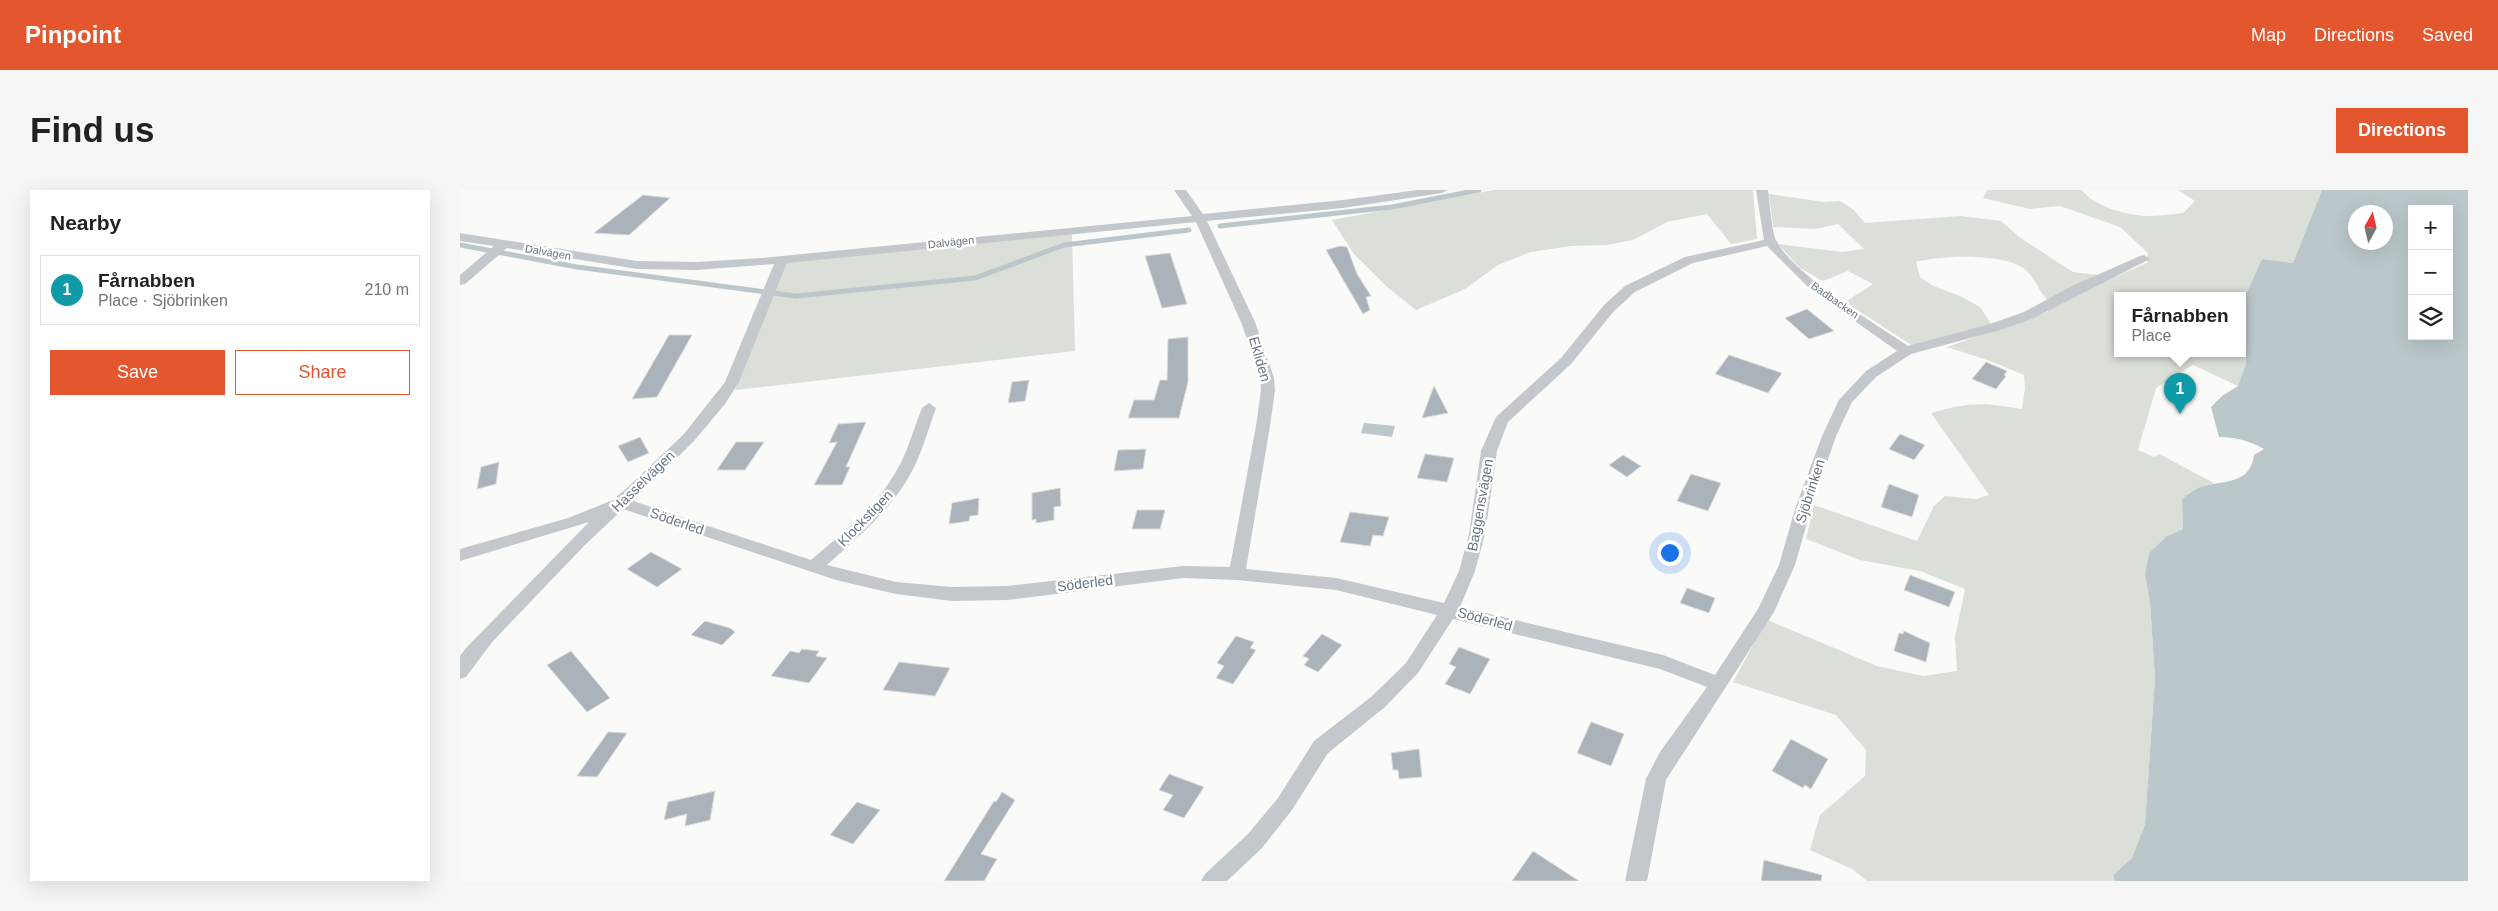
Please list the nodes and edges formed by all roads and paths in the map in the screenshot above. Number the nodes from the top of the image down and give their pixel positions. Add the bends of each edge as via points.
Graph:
1 (1180, 190) edge
2 (1442, 190) edge
3 (1762, 190) edge
4 (1200, 218) junction
5 (460, 237) edge
6 (1770, 242) junction
7 (503, 245) junction
8 (2144, 259) dead end
9 (782, 260) junction
10 (460, 281) edge
11 (1906, 351) junction
12 (929, 408) dead end
13 (622, 503) junction
14 (460, 555) edge
15 (815, 566) junction
16 (1237, 574) junction
17 (1450, 609) junction
18 (460, 672) edge
19 (1719, 684) junction
20 (1212, 881) edge
21 (1636, 881) edge

1 - 4 street, Ekliden
2 - 4 street, Dalvägen via 1343,204
3 - 6 street
4 - 9 street, Dalvägen
4 - 16 street, Ekliden via 1248,322 1267,378 1263,426
5 - 7 street, Dalvägen
6 - 11 street, Badbacken via 1802,276
6 - 17 street, Baggensvägen via 1690,260 1630,289 1609,308 1566,361 1501,420 1489,451 1467,571
7 - 9 street, Dalvägen via 637,265 697,266
7 - 10 street
8 - 11 street, Sjöbrinken via 2028,315
9 - 13 street, Hasselvägen via 723,397 708,417
11 - 19 street, Sjöbrinken via 1871,374 1846,400 1826,443 1787,565 1765,612
12 - 15 street, Klockstigen via 899,482 872,514
13 - 14 street via 573,522
13 - 15 street, Söderled
13 - 18 street, Hasselvägen via 598,523 491,633
15 - 16 street, Söderled via 896,588 973,594 1007,593 1174,572
16 - 17 street, Söderled via 1336,584
17 - 19 street, Söderled via 1663,662
17 - 20 street, Baggensvägen via 1412,668 1378,702 1321,747 1285,804
19 - 21 street, Sjöbrinken via 1667,758 1656,780

